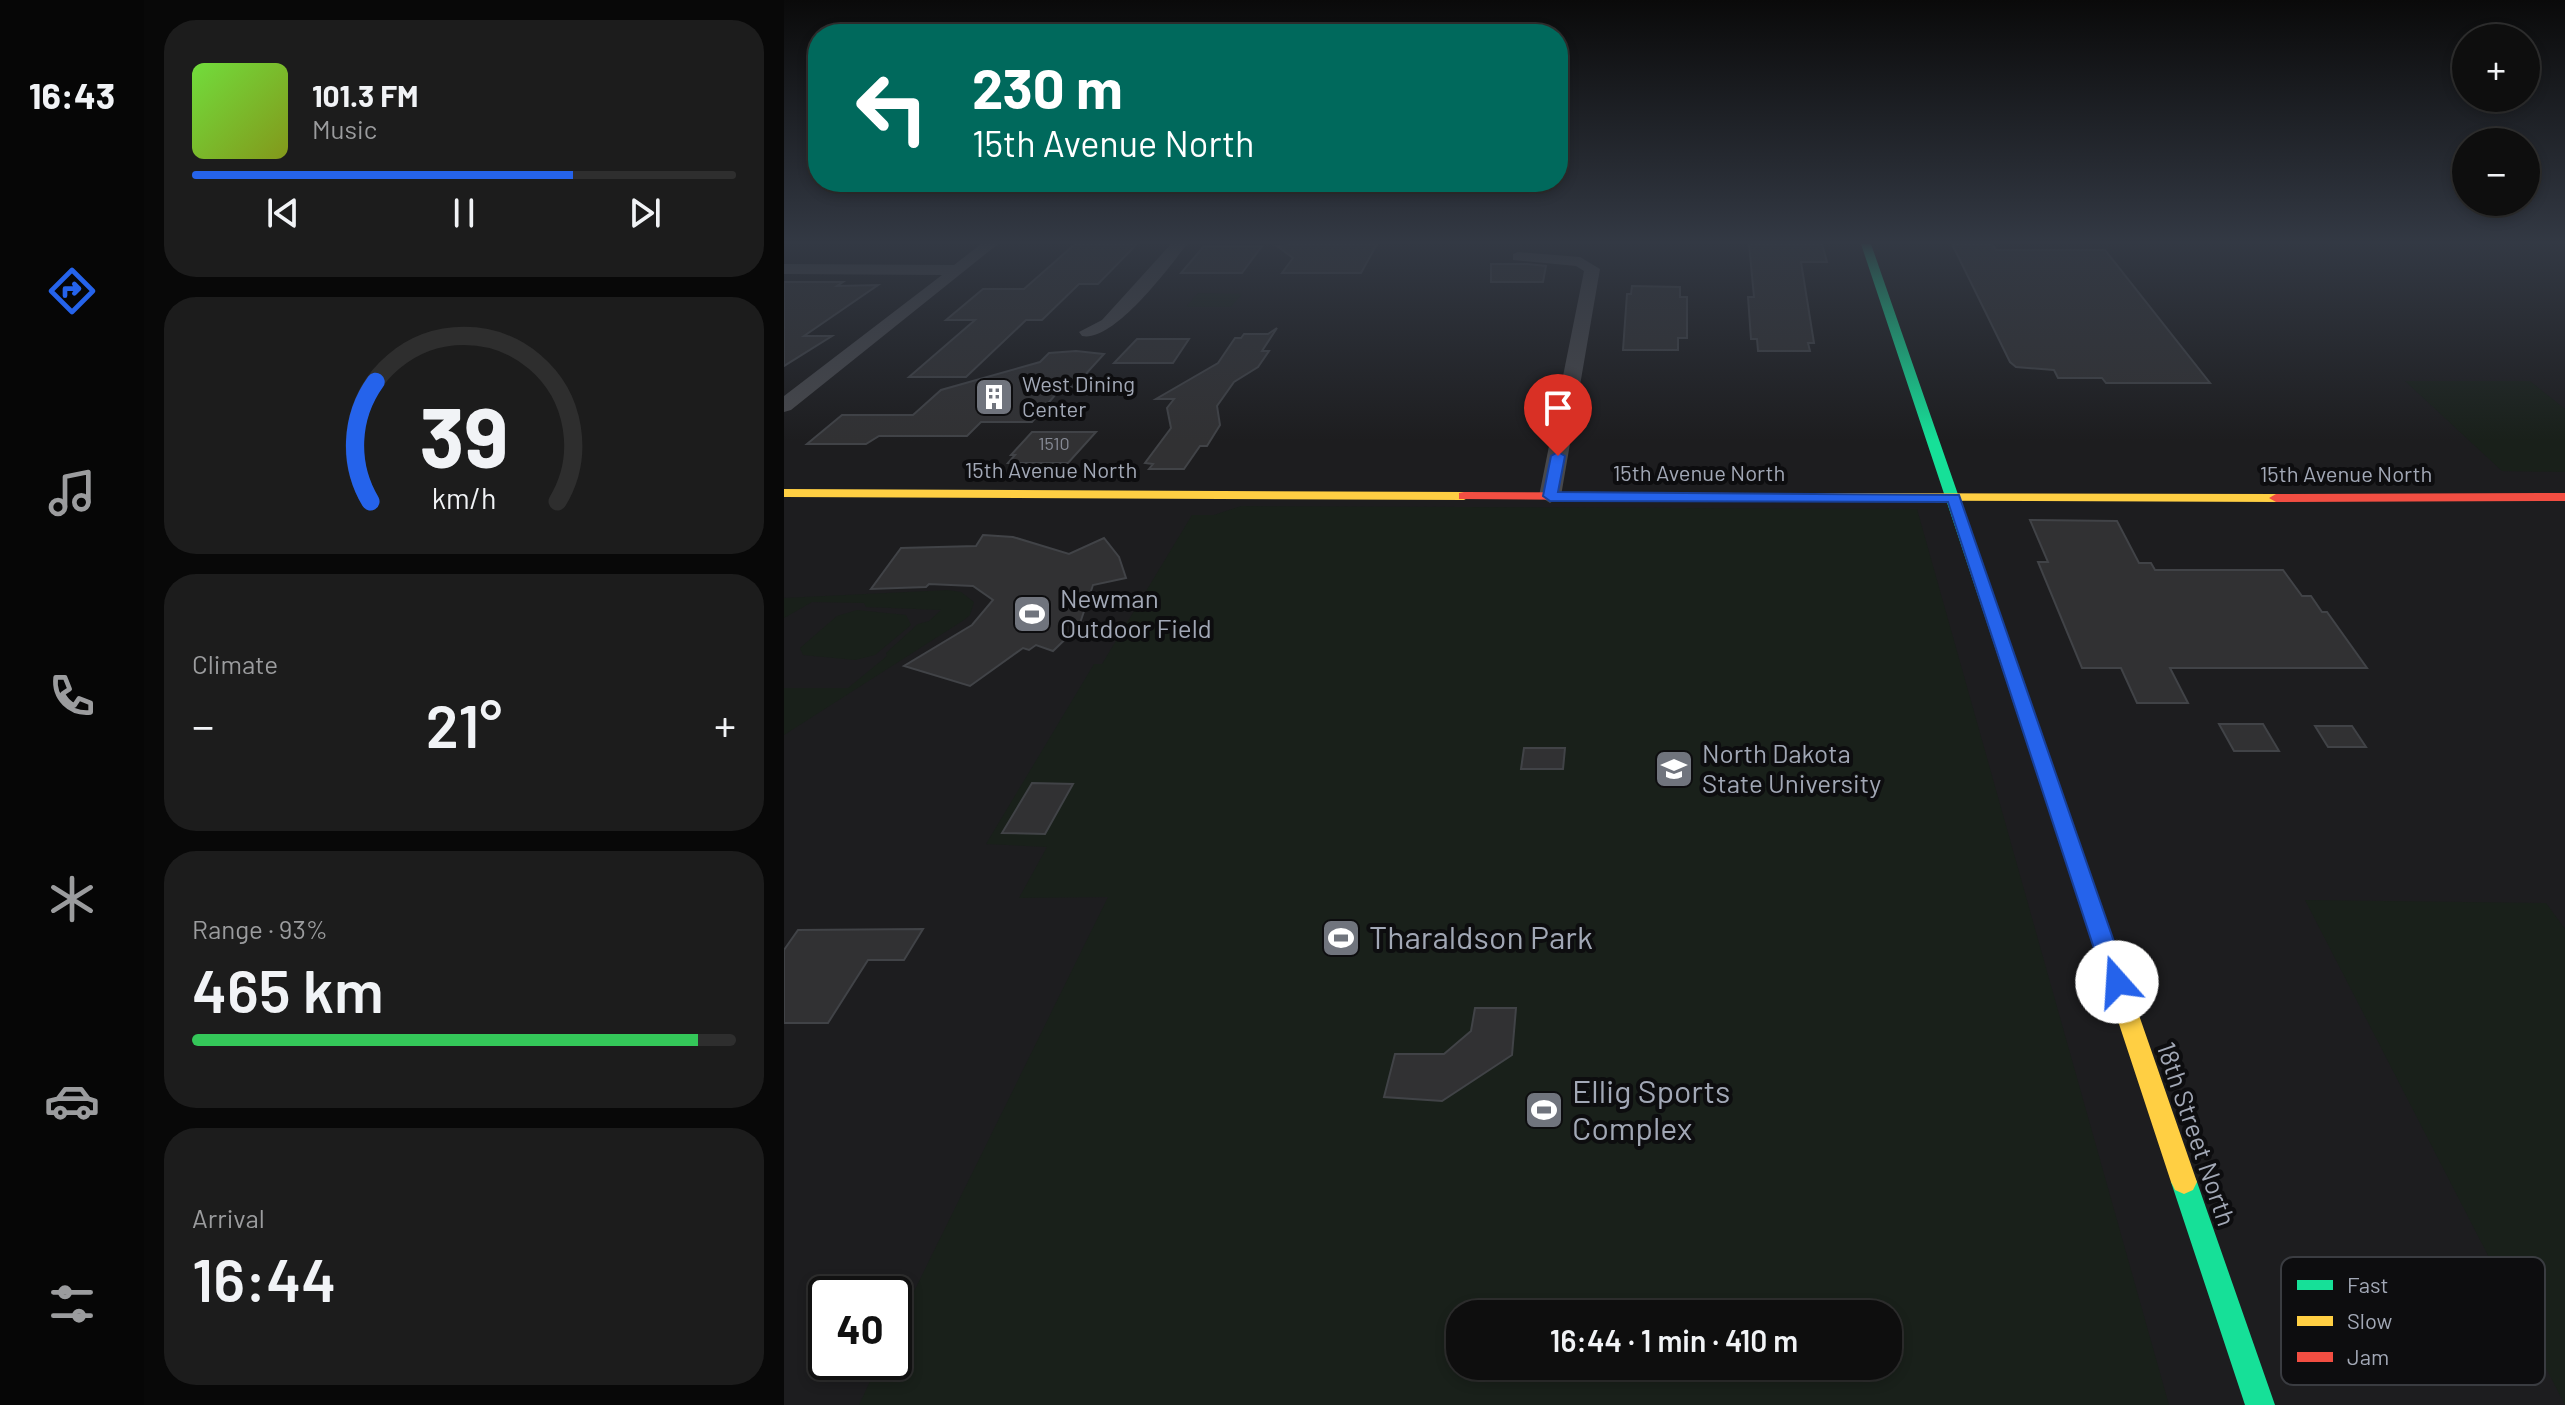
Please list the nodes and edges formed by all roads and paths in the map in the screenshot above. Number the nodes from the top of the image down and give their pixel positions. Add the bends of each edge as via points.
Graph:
1 (900, 310) edge
2 (904, 310) edge
3 (1121, 310) edge
4 (1584, 310) edge
5 (1888, 310) edge
6 (1088, 332) dead end
7 (784, 396) edge
8 (784, 406) edge
9 (784, 493) edge
10 (1550, 496) junction
11 (2565, 497) edge
12 (1953, 498) junction
13 (2260, 1405) edge

1 - 7 street
2 - 8 street
3 - 6 street via 1108,324
4 - 10 street
5 - 12 street, 18th Street North
9 - 10 street, 15th Avenue North
10 - 12 street, 15th Avenue North
11 - 12 street, 15th Avenue North
12 - 13 street, 18th Street North

